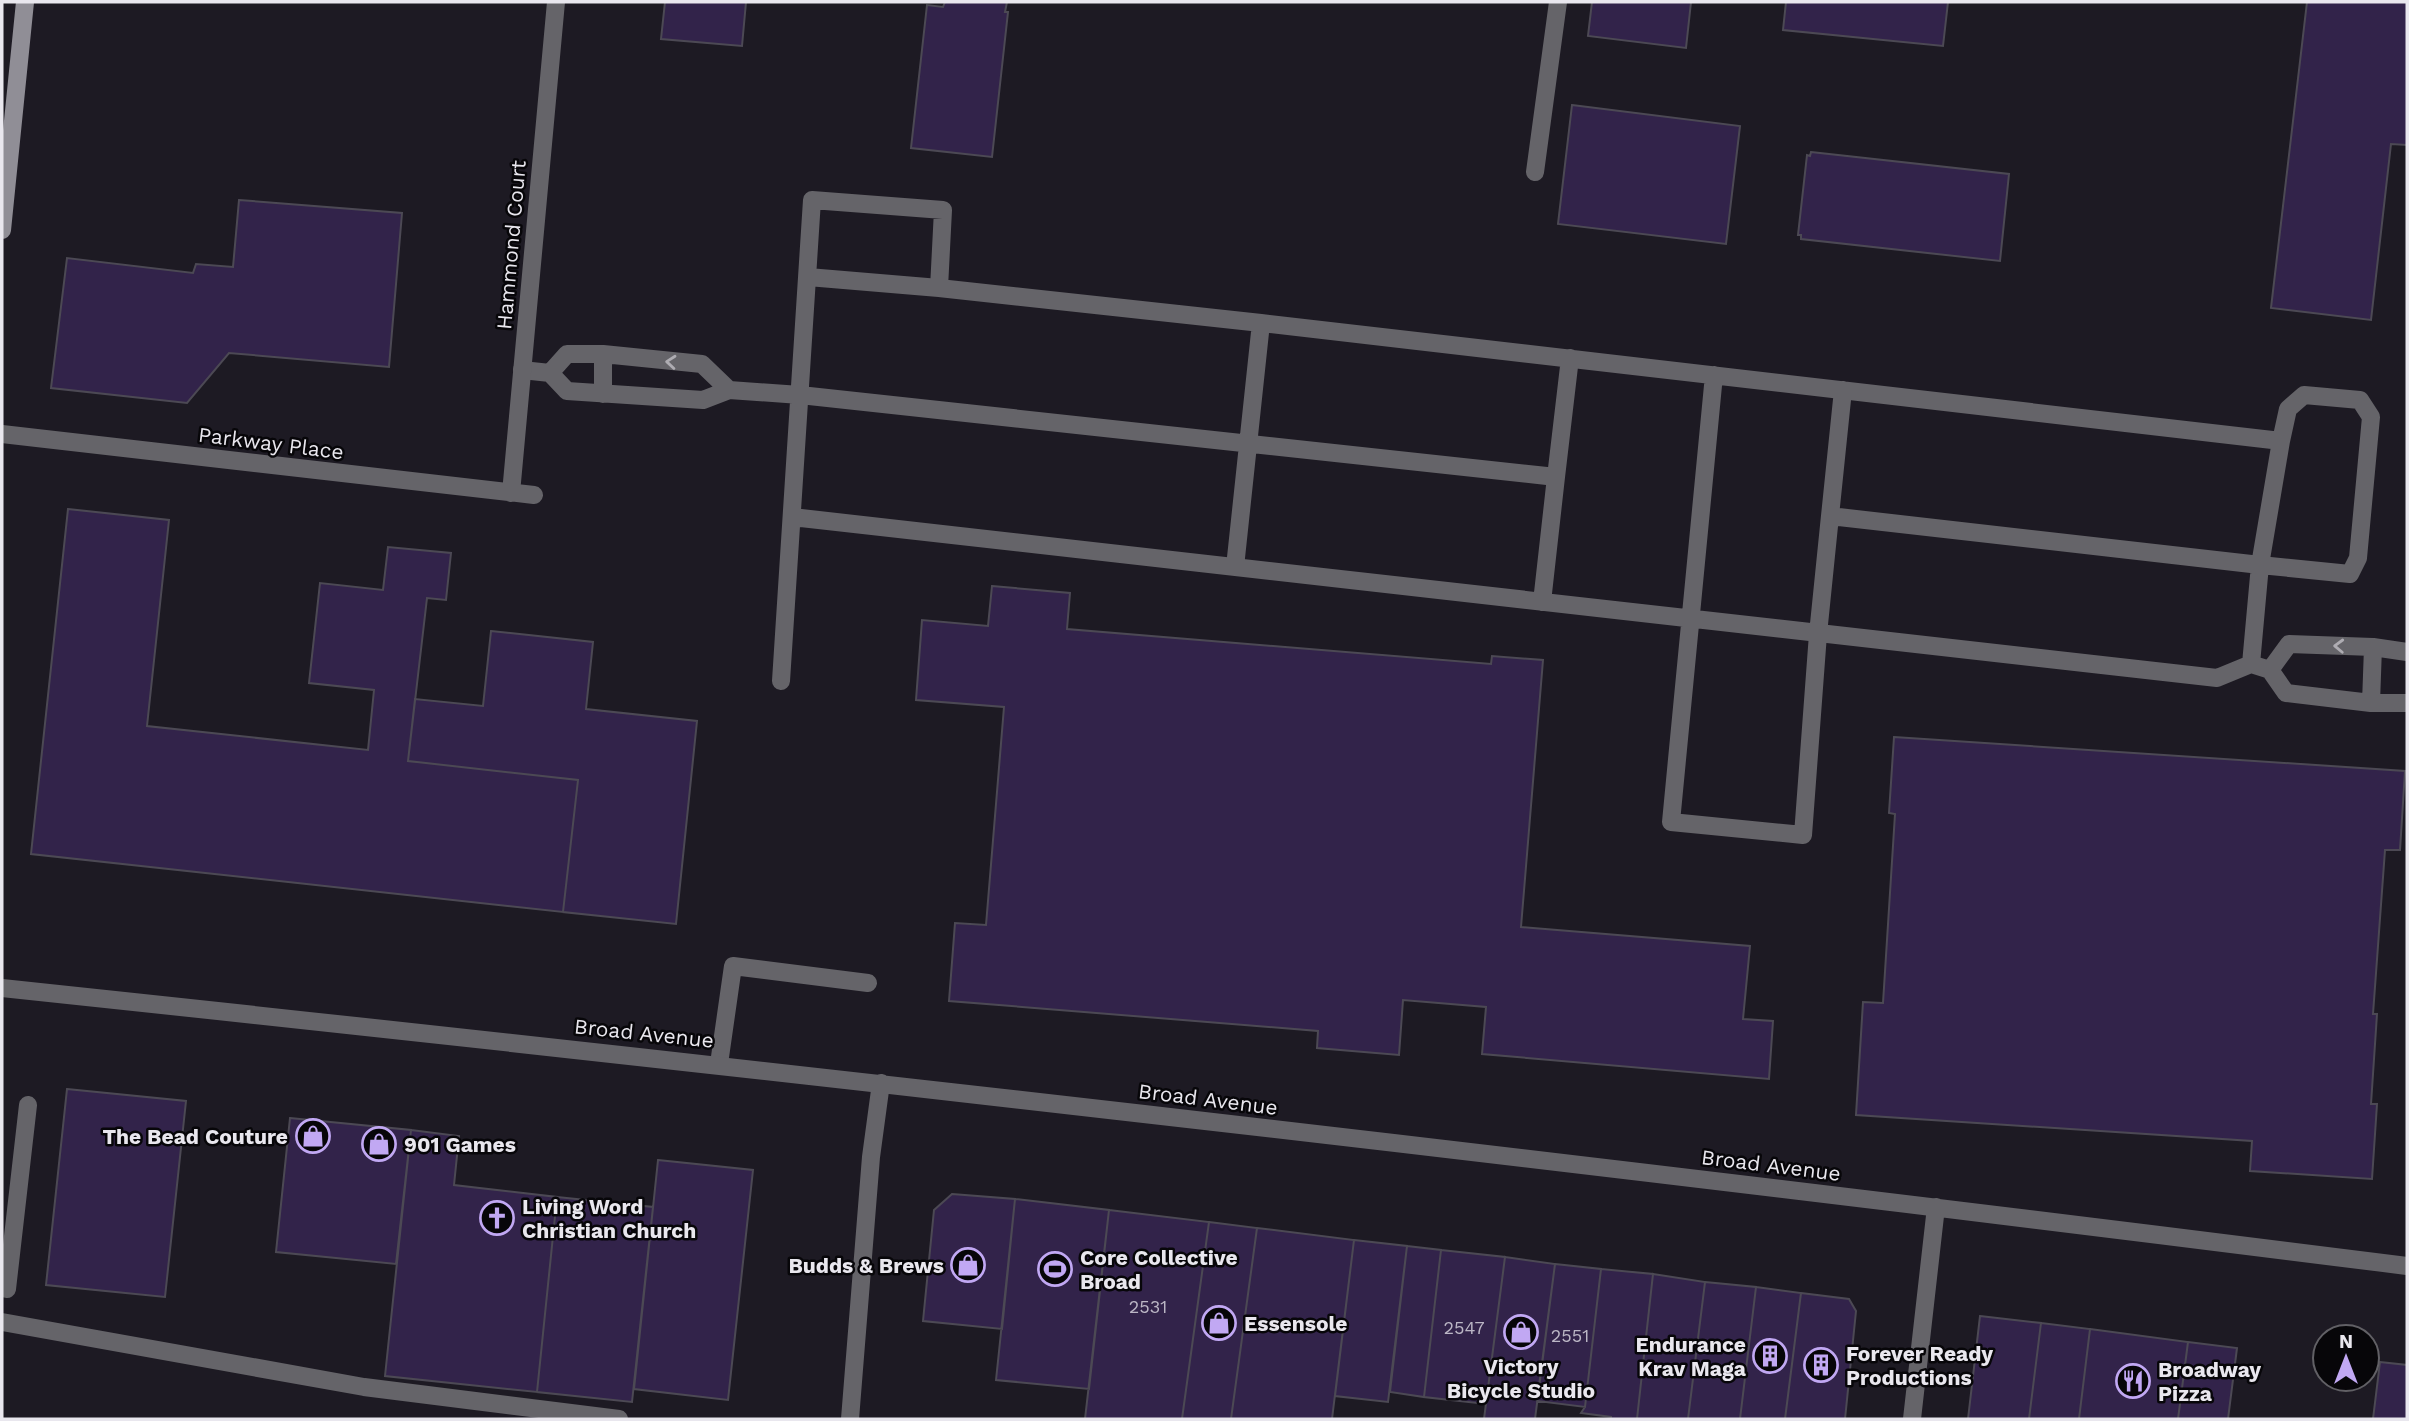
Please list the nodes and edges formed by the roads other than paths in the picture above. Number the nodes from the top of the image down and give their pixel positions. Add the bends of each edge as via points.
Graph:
1 (25, 2) edge
2 (556, 2) edge
3 (1558, 2) edge
4 (1535, 172) dead end
5 (2, 227) edge
6 (808, 277) junction
7 (939, 288) junction
8 (1261, 323) junction
9 (603, 354) junction
10 (1570, 358) junction
11 (522, 370) junction
12 (550, 373) junction
13 (1714, 374) junction
14 (729, 390) junction
15 (1843, 390) junction
16 (603, 394) junction
17 (800, 396) junction
18 (2, 434) edge
19 (2281, 441) junction
20 (1248, 444) junction
21 (1556, 478) junction
22 (511, 493) junction
23 (534, 495) dead end
24 (1830, 516) junction
25 (792, 517) junction
26 (2260, 565) junction
27 (1235, 568) junction
28 (1542, 602) junction
29 (1691, 619) junction
30 (1818, 634) junction
31 (2374, 647) junction
32 (2407, 652) edge
33 (2251, 664) junction
34 (2270, 670) junction
35 (781, 681) dead end
36 (2371, 703) junction
37 (2407, 703) edge
38 (868, 983) dead end
39 (2, 988) edge
40 (719, 1064) junction
41 (881, 1083) junction
42 (27, 1105) dead end
43 (1936, 1207) junction
44 (2407, 1266) edge
45 (2, 1288) edge
46 (2, 1322) edge
47 (619, 1419) edge
48 (850, 1419) edge
49 (1912, 1419) edge

1 - 5 main road
2 - 11 street, Hammond Court
3 - 4 street
6 - 7 street
6 - 7 street via 812,200 943,211
6 - 17 street
7 - 8 street
8 - 10 street
8 - 20 street
9 - 12 street via 567,354
14 -> 9 street via 702,365
9 - 16 street
10 - 13 street
10 - 21 street
11 - 12 street
11 - 22 street, Hammond Court
12 - 16 street via 567,391
13 - 15 street
13 - 29 street
14 - 16 street via 703,400
14 - 17 street
15 - 19 street
15 - 24 street
17 - 20 street
17 - 25 street
18 - 22 street, Parkway Place
19 - 26 street
19 - 26 street via 2288,409 2304,395 2361,400 2371,417 2358,558 2350,574
20 - 21 street
20 - 27 street
21 - 28 street
22 - 23 street, Parkway Place
24 - 26 street
24 - 30 street
25 - 27 street
25 - 35 street
26 - 33 street
27 - 28 street
28 - 29 street
29 - 30 street
29 - 30 street via 1671,822 1803,835
30 - 33 street via 2217,678
31 - 32 street
31 -> 34 street via 2289,644
31 - 36 street
33 - 34 street
34 - 36 street via 2286,694
36 - 37 street
38 - 40 street via 733,966
39 - 40 street, Broad Avenue
40 - 41 street, Broad Avenue
41 - 43 street, Broad Avenue
41 - 48 street
42 - 45 street via 7,1289
43 - 44 street, Broad Avenue
43 - 49 street
46 - 47 street via 364,1387

